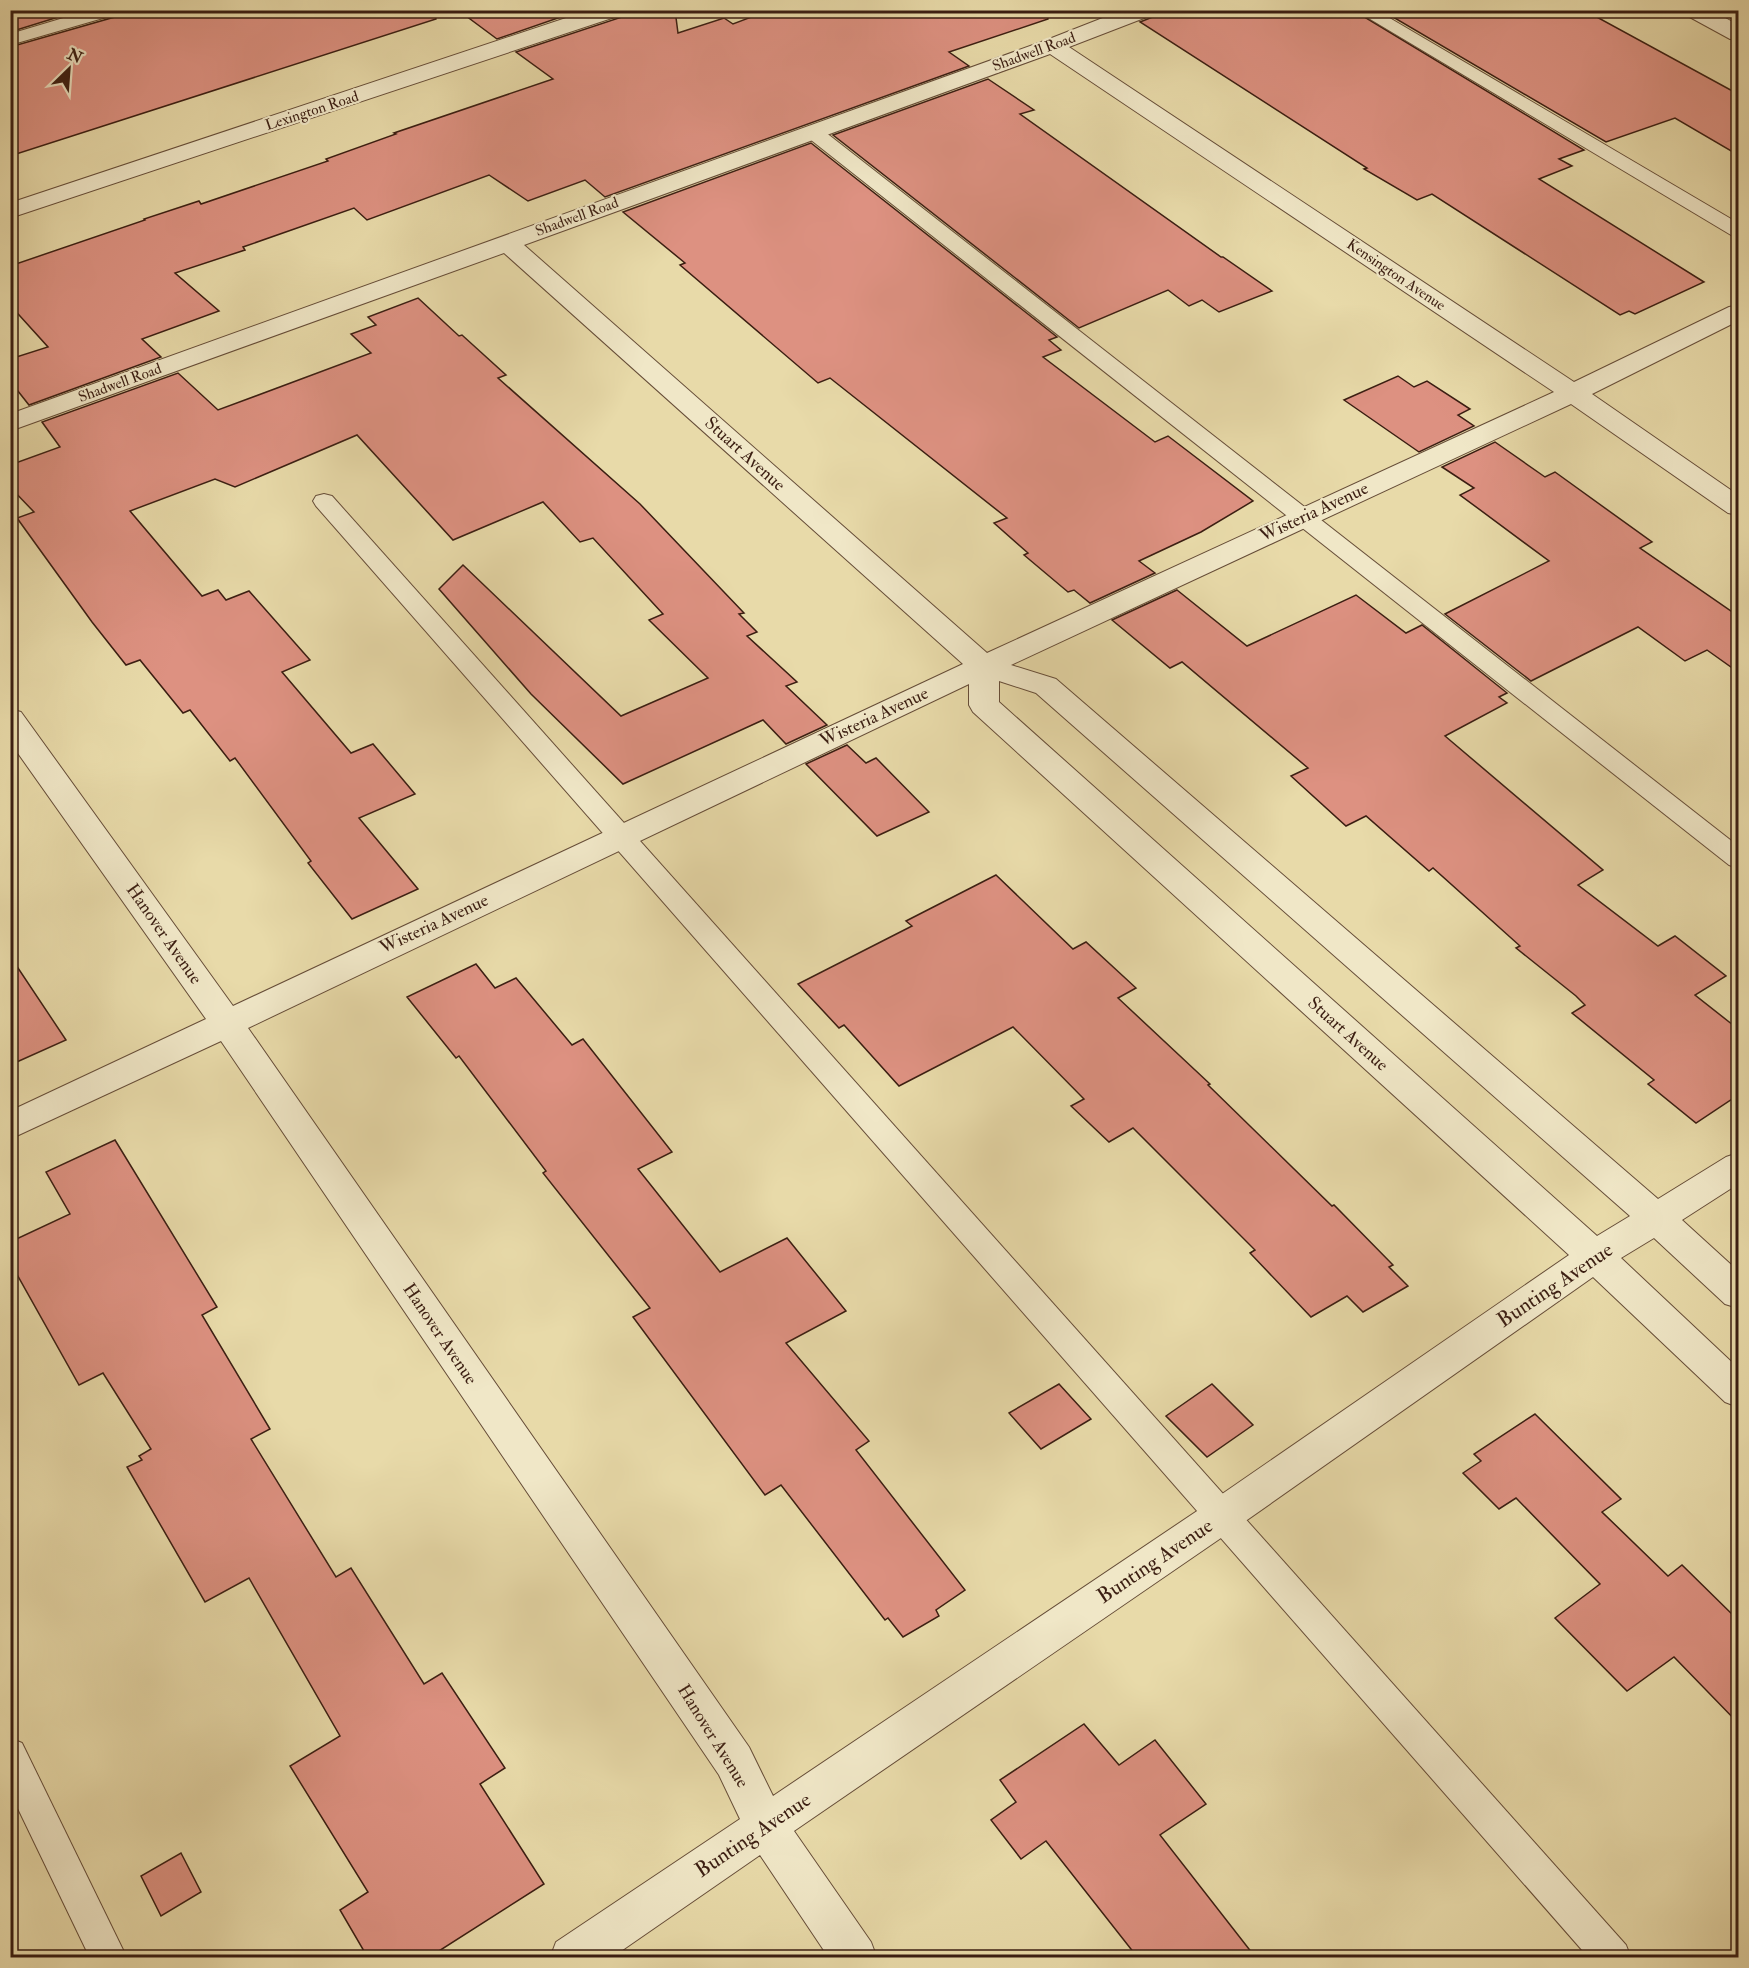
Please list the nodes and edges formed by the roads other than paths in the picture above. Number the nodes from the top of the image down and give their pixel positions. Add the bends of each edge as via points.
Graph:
1 (111, 10) edge
2 (613, 10) edge
3 (1144, 10) edge
4 (1363, 10) edge
5 (1694, 10) edge
6 (584, 15) edge
7 (1738, 34) edge
8 (10, 40) edge
9 (1052, 46) junction
10 (813, 132) junction
11 (10, 211) edge
12 (1738, 231) edge
13 (506, 242) junction
14 (1738, 312) edge
15 (1573, 393) junction
16 (10, 423) edge
17 (324, 501) dead end
18 (1738, 507) edge
19 (1304, 517) junction
20 (984, 666) junction
21 (10, 719) edge
22 (619, 837) junction
23 (1738, 859) edge
24 (226, 1022) junction
25 (10, 1126) edge
26 (1738, 1167) edge
27 (1657, 1219) junction
28 (1595, 1256) junction
29 (1738, 1293) edge
30 (1738, 1392) edge
31 (1223, 1515) junction
32 (10, 1754) edge
33 (766, 1827) junction
34 (109, 1958) edge
35 (572, 1958) edge
36 (855, 1958) edge
37 (1613, 1958) edge

1 - 8 lane
2 - 6 street, Lexington Road
3 - 9 street, Shadwell Road
4 - 12 lane
5 - 7 street
6 - 11 street, Lexington Road
9 - 10 street, Shadwell Road
9 - 15 street, Kensington Avenue
10 - 13 street, Shadwell Road
10 - 19 lane
13 - 16 street, Shadwell Road
13 - 20 street, Stuart Avenue
14 - 15 street, Wisteria Avenue
15 - 18 street, Kensington Avenue
15 - 19 street, Wisteria Avenue
17 - 22 lane
19 - 20 street, Wisteria Avenue
19 - 23 lane
20 - 22 street, Wisteria Avenue
20 - 27 street, Stuart Avenue via 1046,686
20 - 28 street, Stuart Avenue via 984,705
21 - 24 street, Hanover Avenue
22 - 24 street, Wisteria Avenue
22 - 31 lane
24 - 25 street, Wisteria Avenue
24 - 33 street, Hanover Avenue via 734,1761
26 - 27 street, Bunting Avenue
27 - 28 street, Bunting Avenue
27 - 29 street, Stuart Avenue
28 - 30 street, Stuart Avenue
28 - 31 street, Bunting Avenue
31 - 33 street, Bunting Avenue
31 - 37 lane
32 - 34 lane
33 - 35 street, Bunting Avenue
33 - 36 street, Hanover Avenue

